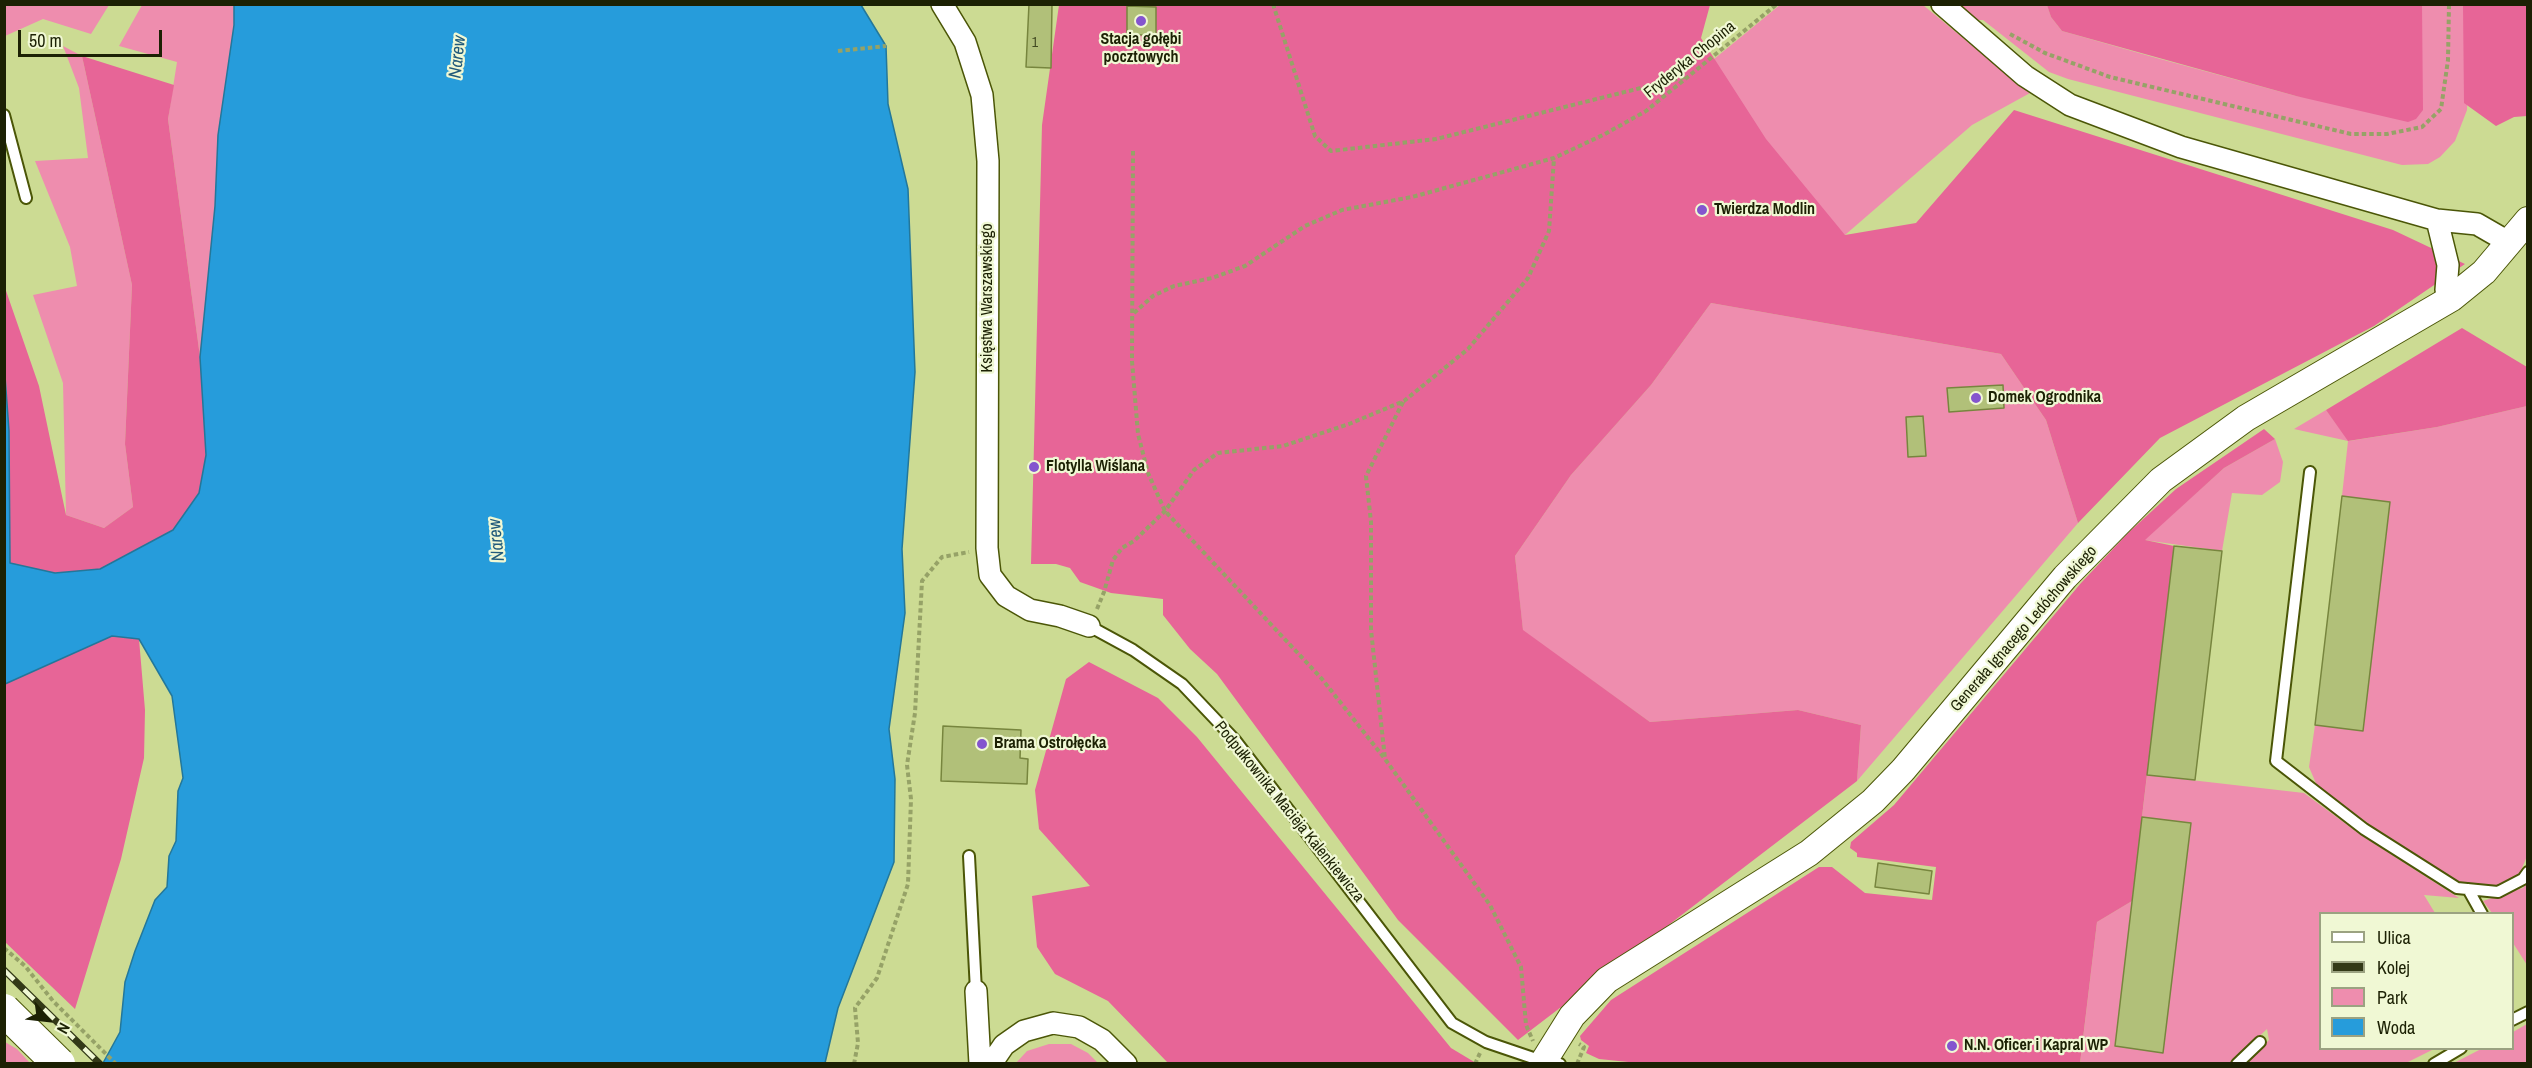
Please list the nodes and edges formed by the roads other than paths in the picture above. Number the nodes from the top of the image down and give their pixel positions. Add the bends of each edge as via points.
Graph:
1 (942, 4) edge
2 (1942, 4) edge
3 (4, 115) edge
4 (26, 198) dead end
5 (2437, 220) junction
6 (2528, 220) edge
7 (2510, 243) junction
8 (2452, 298) junction
9 (2310, 472) dead end
10 (1006, 596) joint
11 (1089, 626) joint
12 (969, 856) dead end
13 (2528, 872) edge
14 (2468, 889) junction
15 (2481, 912) edge
16 (976, 991) joint
17 (4, 1010) edge
18 (2528, 1012) edge
19 (2514, 1019) edge
20 (2260, 1042) dead end
21 (2458, 1050) edge
22 (1544, 1057) edge
23 (58, 1064) edge
24 (980, 1064) edge
25 (991, 1064) edge
26 (1126, 1064) edge
27 (2237, 1064) edge
28 (2434, 1064) edge

1 - 10 street, Księstwa Warszawskiego via 965,42 982,95 987,150 987,548 990,575
2 - 5 street via 2025,76 2070,105 2181,147
3 - 4 lane
5 - 7 street via 2477,224
5 - 8 street via 2448,265 2446,290
6 - 7 street, Generała Ignacego Ledóchowskiego
7 - 8 street, Generała Ignacego Ledóchowskiego via 2484,272
8 - 22 street, Generała Ignacego Ledóchowskiego via 2246,418 2161,480 2065,577 1873,801 1809,853 1607,980 1572,1016
9 - 14 lane via 2276,761 2364,829 2457,888
10 - 11 street, Podpułkownika Macieja Kalenkiewicza via 1030,610
11 - 22 lane, Podpułkownika Macieja Kalenkiewicza via 1182,684 1234,740 1452,1023 1486,1042
12 - 16 lane
13 - 14 lane via 2523,879 2498,892
14 - 15 lane
16 - 24 street
17 - 23 main road, bridge
18 - 19 lane
20 - 27 lane
21 - 28 lane
25 - 26 street via 1004,1045 1024,1031 1053,1023 1079,1027 1102,1040

